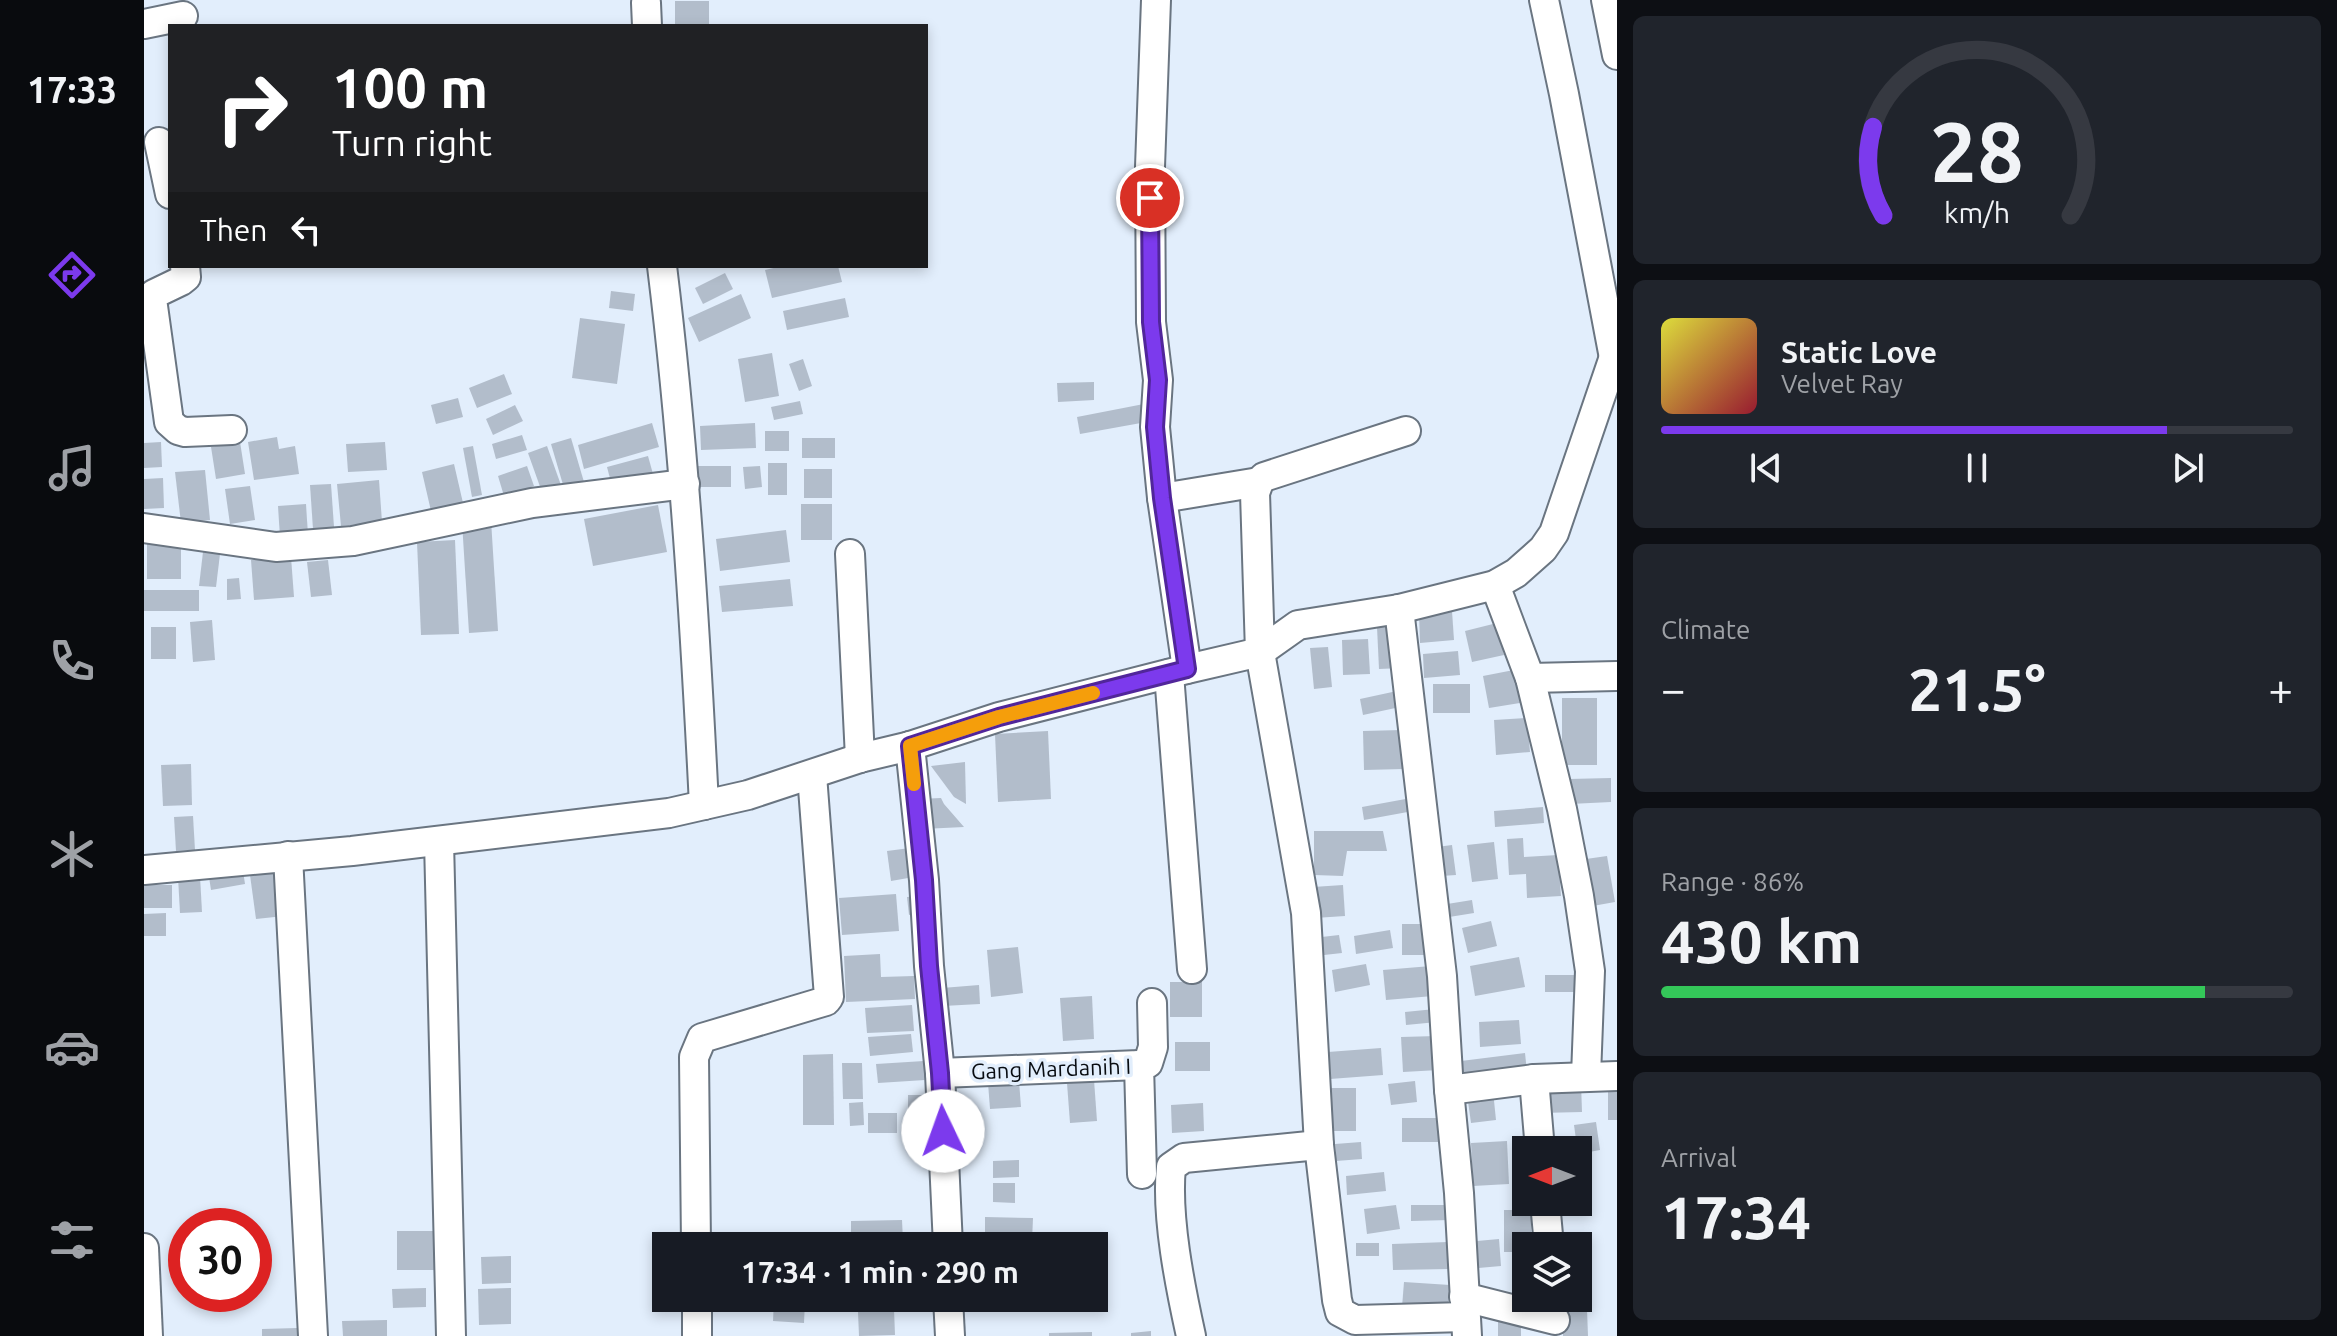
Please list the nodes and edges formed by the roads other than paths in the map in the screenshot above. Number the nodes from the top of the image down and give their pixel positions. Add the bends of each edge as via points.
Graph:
1 (1156, 0) edge
2 (1544, 0) edge
3 (1606, 0) edge
4 (183, 16) dead end
5 (144, 24) edge
6 (1617, 55) edge
7 (158, 142) edge
8 (168, 185) edge
9 (185, 268) edge
10 (662, 268) edge
11 (1615, 353) edge
12 (1604, 427) edge
13 (232, 430) dead end
14 (1406, 431) dead end
15 (1259, 482) junction
16 (685, 484) junction
17 (1162, 498) junction
18 (144, 528) edge
19 (850, 554) dead end
20 (1495, 585) junction
21 (1399, 609) junction
22 (1260, 652) junction
23 (1178, 672) junction
24 (1617, 676) edge
25 (1530, 678) junction
26 (910, 746) junction
27 (860, 758) junction
28 (812, 775) junction
29 (704, 805) junction
30 (439, 841) junction
31 (288, 856) junction
32 (144, 870) edge
33 (1192, 969) dead end
34 (1152, 1003) dead end
35 (1139, 1065) junction
36 (940, 1073) junction
37 (1586, 1076) junction
38 (1617, 1076) edge
39 (1534, 1079) junction
40 (1449, 1090) junction
41 (1539, 1136) edge
42 (1319, 1145) junction
43 (1142, 1174) dead end
44 (696, 1232) edge
45 (947, 1232) edge
46 (144, 1248) edge
47 (697, 1312) edge
48 (949, 1312) edge
49 (1465, 1317) edge
50 (1555, 1318) edge
51 (148, 1336) edge
52 (313, 1336) edge
53 (451, 1336) edge
54 (697, 1336) edge
55 (950, 1336) edge
56 (1191, 1336) edge

1 - 17 street via 1151,306
2 - 11 street
3 - 6 street
4 - 5 street
7 - 8 street
9 - 13 street via 186,277 152,299 169,422 185,432
10 - 16 street
11 - 12 street
12 - 20 street via 1543,549
14 - 15 street
15 - 17 street
15 - 22 street via 1255,493
16 - 18 street via 532,503 353,541 276,547
16 - 29 street
17 - 23 street
19 - 27 street
20 - 21 street
20 - 25 street
21 - 22 street via 1298,625
21 - 40 street via 1442,976
22 - 23 street
22 - 42 street via 1306,913
23 - 26 street via 999,717
23 - 33 street
24 - 25 street
25 - 37 street via 1562,809 1590,971
26 - 27 street
26 - 36 street
27 - 28 street
28 - 29 street
28 - 44 street via 829,997 702,1038 697,1046
29 - 30 street
30 - 31 street
30 - 53 street
31 - 32 street
31 - 52 street
34 - 35 street, Gang Mardanih I via 1152,1056
35 - 36 street, Gang Mardanih I
35 - 43 street
36 - 45 street
37 - 38 street
37 - 39 street
39 - 40 street
39 - 41 street
40 - 49 street
42 - 49 street via 1340,1312 1355,1320
42 - 56 street via 1184,1158 1171,1167 1169,1189
46 - 51 street
47 - 54 street
48 - 55 street
49 - 50 street

